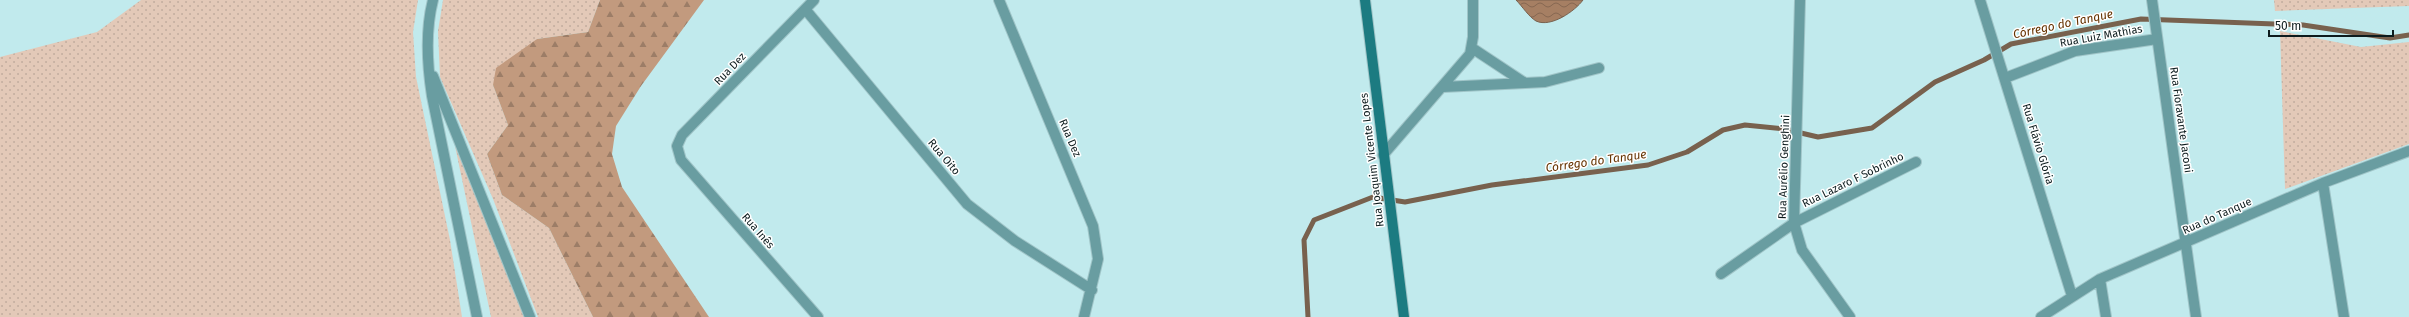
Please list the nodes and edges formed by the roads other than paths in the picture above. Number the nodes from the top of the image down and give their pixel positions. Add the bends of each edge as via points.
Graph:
1 (433, 0) edge
2 (814, 0) edge
3 (999, 0) edge
4 (1365, 0) edge
5 (1473, 0) edge
6 (1800, 0) edge
7 (1980, 0) edge
8 (2152, 0) edge
9 (805, 9) junction
10 (2156, 34) junction
11 (1472, 48) junction
12 (427, 62) junction
13 (1599, 68) dead end
14 (2004, 77) junction
15 (1525, 83) junction
16 (1443, 87) junction
17 (2409, 151) edge
18 (1383, 155) junction
19 (681, 160) joint
20 (1916, 162) dead end
21 (2323, 183) junction
22 (1794, 223) junction
23 (2186, 242) junction
24 (1721, 274) dead end
25 (2100, 279) junction
26 (1092, 290) junction
27 (2072, 296) junction
28 (477, 317) edge
29 (530, 317) edge
30 (818, 317) edge
31 (1084, 317) edge
32 (1404, 317) edge
33 (1850, 317) edge
34 (2041, 317) edge
35 (2106, 317) edge
36 (2196, 317) edge
37 (2344, 317) edge

1 - 12 street
2 - 9 street, Rua Dez
3 - 26 street, Rua Dez via 1093,226 1098,259
4 - 18 street, Rua Joaquim Vicente Lopes
5 - 11 street
6 - 22 street, Rua Aurélio Genghini
7 - 14 street, Rua Flávio Glória
8 - 10 street, Rua Fioravante Jaconi
9 - 19 street, Rua Dez via 682,135 677,146
9 - 26 street, Rua Oito via 967,204 1014,241
10 - 14 street, Rua Luiz Mathias via 2075,51
10 - 23 street, Rua Fioravante Jaconi
11 - 15 street
11 - 16 street
12 - 28 street
12 - 29 street
13 - 15 street via 1545,82
14 - 27 street, Rua Flávio Glória
15 - 16 street
16 - 18 street
17 - 21 street, Rua do Tanque
18 - 32 street, Rua Joaquim Vicente Lopes
19 - 30 street, Rua Inês
20 - 22 street, Rua Lazaro F Sobrinho
21 - 23 street, Rua do Tanque
21 - 37 street
22 - 24 street, Rua Lazaro F Sobrinho
22 - 33 street, Rua Aurélio Genghini via 1802,250
23 - 25 street, Rua do Tanque
23 - 36 street, Rua Fioravante Jaconi
25 - 27 street, Rua do Tanque
25 - 35 street
26 - 31 street
27 - 34 street, Rua do Tanque

